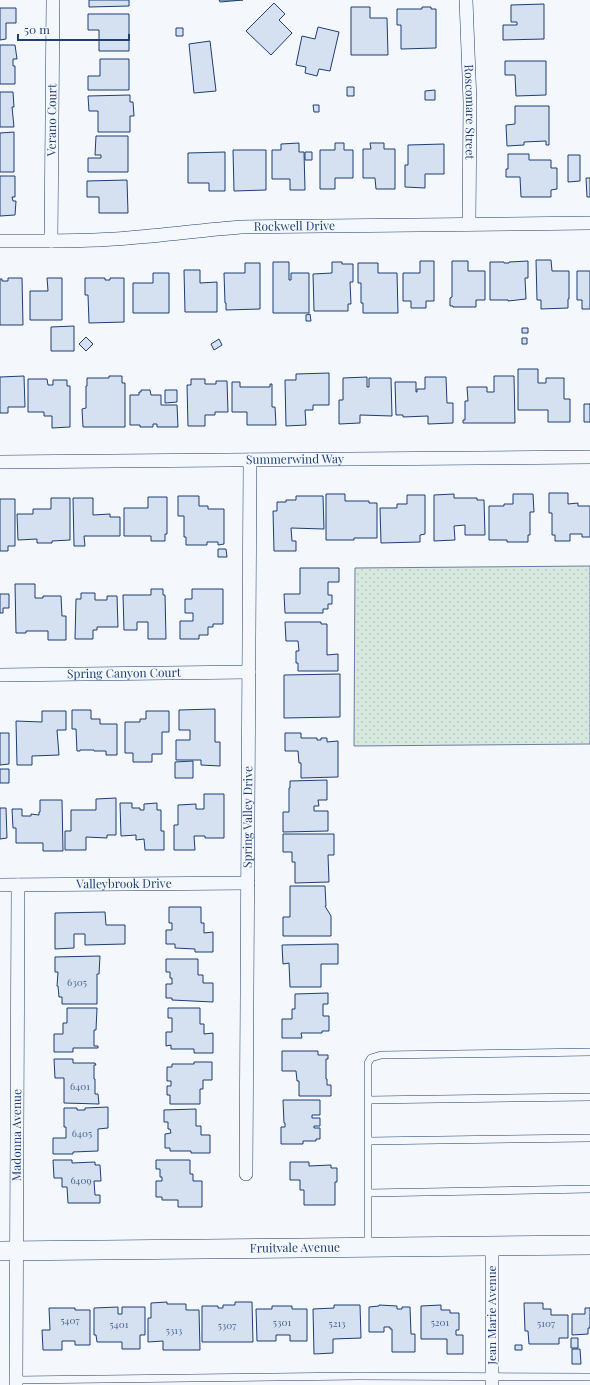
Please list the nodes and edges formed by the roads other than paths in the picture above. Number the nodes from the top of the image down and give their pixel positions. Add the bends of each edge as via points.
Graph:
1 (53, 0) edge
2 (466, 0) edge
3 (590, 223) edge
4 (469, 224) junction
5 (51, 241) junction
6 (0, 242) edge
7 (590, 457) edge
8 (250, 460) junction
9 (0, 462) edge
10 (249, 672) junction
11 (0, 675) edge
12 (248, 883) junction
13 (0, 885) edge
14 (18, 885) junction
15 (590, 1052) edge
16 (590, 1097) edge
17 (368, 1100) junction
18 (590, 1138) edge
19 (368, 1141) junction
20 (246, 1174) dead end
21 (590, 1189) edge
22 (368, 1193) junction
23 (590, 1245) edge
24 (492, 1246) junction
25 (368, 1247) junction
26 (8, 1251) edge
27 (590, 1377) edge
28 (492, 1381) edge
29 (16, 1383) edge

1 - 5 street, Verano Court
2 - 4 street, Roscomare Street via 470,102
3 - 4 street, Rockwell Drive
4 - 5 street, Rockwell Drive via 241,227 128,238
5 - 6 street, Rockwell Drive
7 - 8 street, Summerwind Way
8 - 9 street, Summerwind Way
8 - 10 street, Spring Valley Drive
10 - 11 street, Spring Canyon Court
10 - 12 street, Spring Valley Drive
12 - 14 street, Valleybrook Drive
12 - 20 street, Spring Valley Drive
13 - 14 street, Valleybrook Drive
14 - 26 street, Madonna Avenue
15 - 17 lane via 382,1055 371,1058 368,1064
16 - 17 lane
17 - 19 lane
18 - 19 lane
19 - 22 lane
21 - 22 lane
22 - 25 lane
23 - 24 main road, Fruitvale Avenue
24 - 25 main road, Fruitvale Avenue
24 - 28 street, Jean Marie Avenue
25 - 26 main road, Fruitvale Avenue
26 - 29 street, Madonna Avenue
27 - 28 lane
28 - 29 lane via 358,1376

